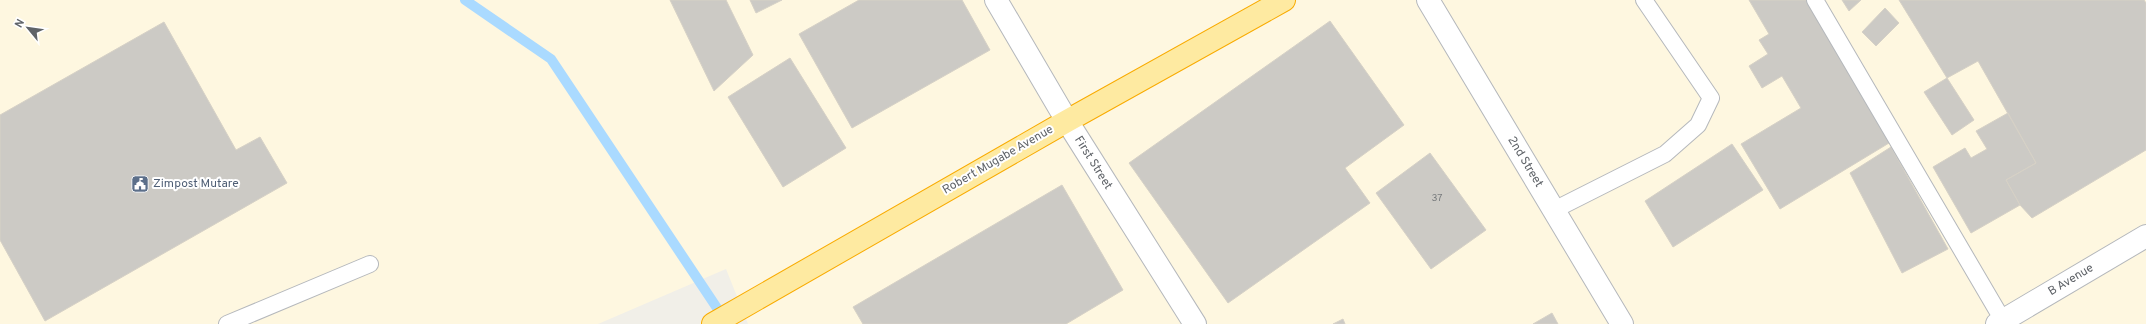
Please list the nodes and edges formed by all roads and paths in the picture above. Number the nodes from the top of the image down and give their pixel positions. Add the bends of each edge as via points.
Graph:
1 (996, 0) edge
2 (1284, 0) edge
3 (1428, 0) edge
4 (1644, 0) edge
5 (1815, 0) edge
6 (1066, 121) junction
7 (1554, 210) junction
8 (2146, 236) edge
9 (370, 264) dead end
10 (2002, 323) edge
11 (227, 324) edge
12 (713, 324) edge
13 (1195, 324) edge
14 (1622, 324) edge

1 - 6 street, First Street
2 - 6 highway, Robert Mugabe Avenue
3 - 7 street, 2nd Street
4 - 7 lane via 1711,98 1698,125 1664,154
5 - 10 lane
6 - 12 highway, Robert Mugabe Avenue
6 - 13 street, First Street
7 - 14 street, 2nd Street
8 - 10 street, B Avenue
9 - 11 lane

